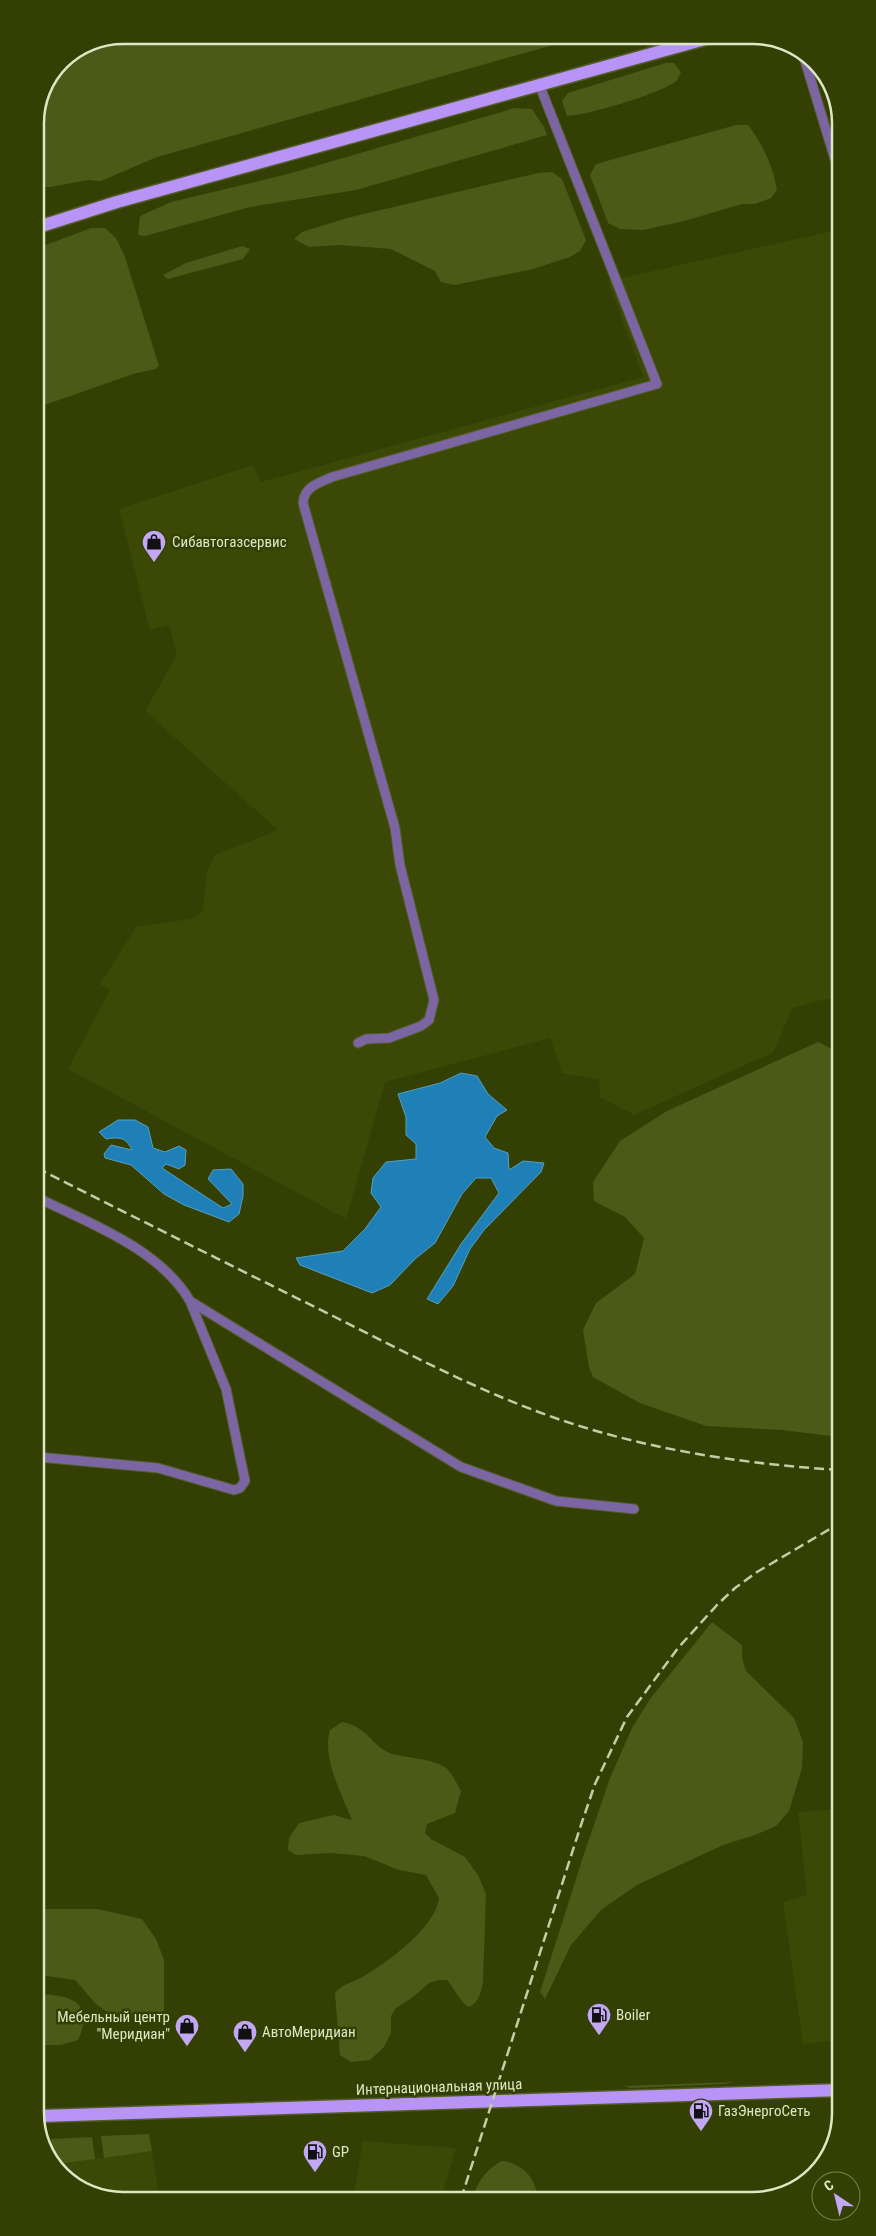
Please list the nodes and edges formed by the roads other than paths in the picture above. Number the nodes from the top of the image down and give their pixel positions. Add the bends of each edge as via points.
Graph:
1 (686, 44) edge
2 (806, 64) edge
3 (539, 84) junction
4 (832, 150) edge
5 (44, 225) edge
6 (358, 1043) dead end
7 (44, 1201) edge
8 (190, 1301) junction
9 (44, 1458) edge
10 (634, 1509) dead end
11 (832, 2090) edge
12 (44, 2116) edge

1 - 3 main road
2 - 4 street
3 - 5 main road
3 - 6 street via 657,384 332,477 309,488 304,495 303,503 395,828 400,865 434,1000 429,1020 420,1026 389,1038 366,1038
7 - 8 street via 128,1244 175,1278
8 - 9 street via 226,1389 245,1477 240,1488 234,1490 158,1468
8 - 10 street via 461,1467 556,1501
11 - 12 main road, Интернациональная улица

